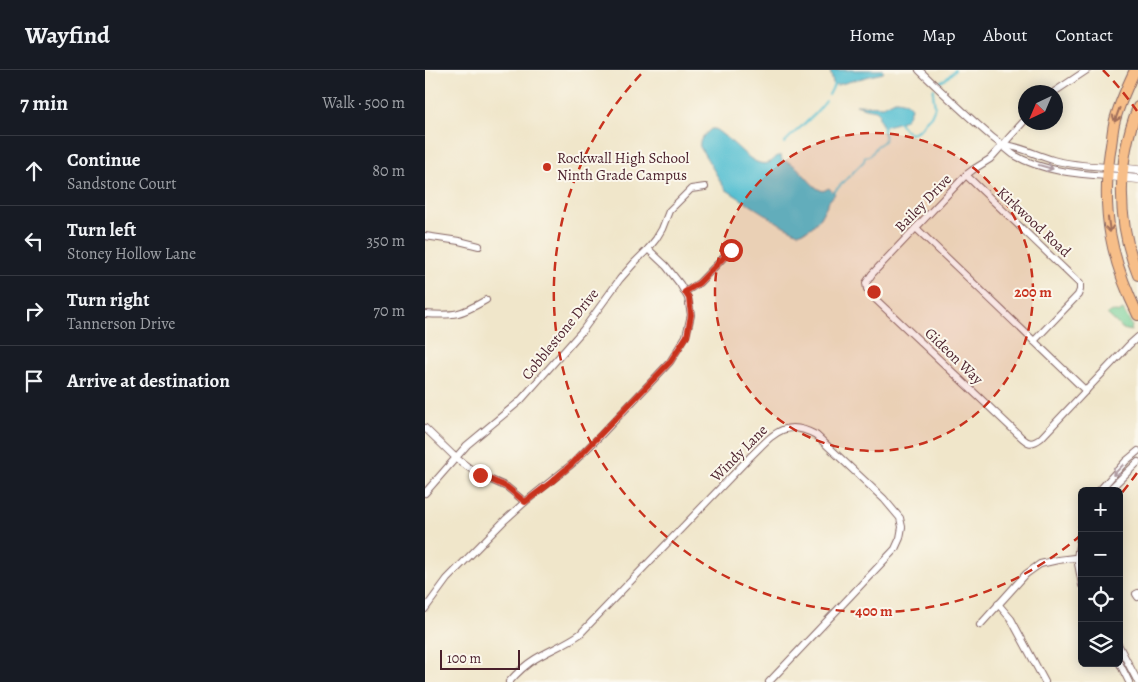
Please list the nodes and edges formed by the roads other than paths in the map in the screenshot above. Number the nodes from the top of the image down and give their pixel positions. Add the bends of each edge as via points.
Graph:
1 (919, 70) edge
2 (1087, 70) edge
3 (1135, 70) edge
4 (1063, 86) edge
5 (1138, 107) edge
6 (1018, 128) edge
7 (1003, 145) junction
8 (1138, 170) edge
9 (1108, 172) junction
10 (1122, 173) junction
11 (966, 175) junction
12 (1138, 179) edge
13 (705, 187) dead end
14 (916, 228) junction
15 (425, 236) edge
16 (479, 246) dead end
17 (648, 250) junction
18 (731, 250) dead end
19 (1138, 275) edge
20 (866, 283) joint
21 (685, 292) junction
22 (486, 300) dead end
23 (425, 314) edge
24 (1138, 315) edge
25 (1138, 337) edge
26 (1034, 341) junction
27 (1086, 391) junction
28 (425, 428) edge
29 (1138, 451) edge
30 (456, 458) junction
31 (1138, 462) edge
32 (1103, 487) edge
33 (1112, 487) edge
34 (425, 494) edge
35 (525, 502) junction
36 (1078, 558) edge
37 (998, 604) junction
38 (425, 609) edge
39 (980, 625) dead end
40 (1123, 654) edge
41 (1122, 667) edge
42 (509, 682) edge
43 (769, 682) edge
44 (1045, 682) edge
45 (1129, 682) edge
46 (1138, 682) edge

1 - 7 street
2 - 4 street
3 -> 9 main road via 1114,124
5 - 10 main road
6 - 7 street, Bailey Drive
7 - 9 street via 1014,154 1044,167 1070,173
7 - 11 street, Bailey Drive via 990,159
8 - 10 street
9 - 10 street
9 -> 24 main road via 1107,212 1113,248
10 - 12 street
10 - 19 main road via 1123,219
11 - 14 street, Bailey Drive
11 - 26 street, Kirkwood Road via 1080,284 1078,295
13 - 17 street, Cobblestone Drive via 691,189 669,211
14 - 20 street, Bailey Drive
14 - 26 street
15 - 16 street
17 - 21 street via 666,266
17 - 30 street, Cobblestone Drive via 620,279 583,330 520,401
18 - 21 street via 699,283
20 - 27 street, Gideon Way via 870,294 1030,443 1041,438
21 - 35 street via 691,315 687,336 670,362 572,464
22 - 23 street via 458,314
25 - 27 street
26 - 27 street
28 - 30 street
29 -> 32 street
30 - 34 street, Cobblestone Drive
30 - 35 street via 480,475 507,487
31 - 33 street
35 - 38 street via 447,579
36 - 37 street via 1041,564 1026,574
37 - 39 street
37 - 44 street via 1011,620
40 - 46 street
41 - 45 street
42 - 43 street, Windy Lane via 534,659 580,634 773,436 780,430 799,428 816,435 883,500 900,518 902,528 895,549

